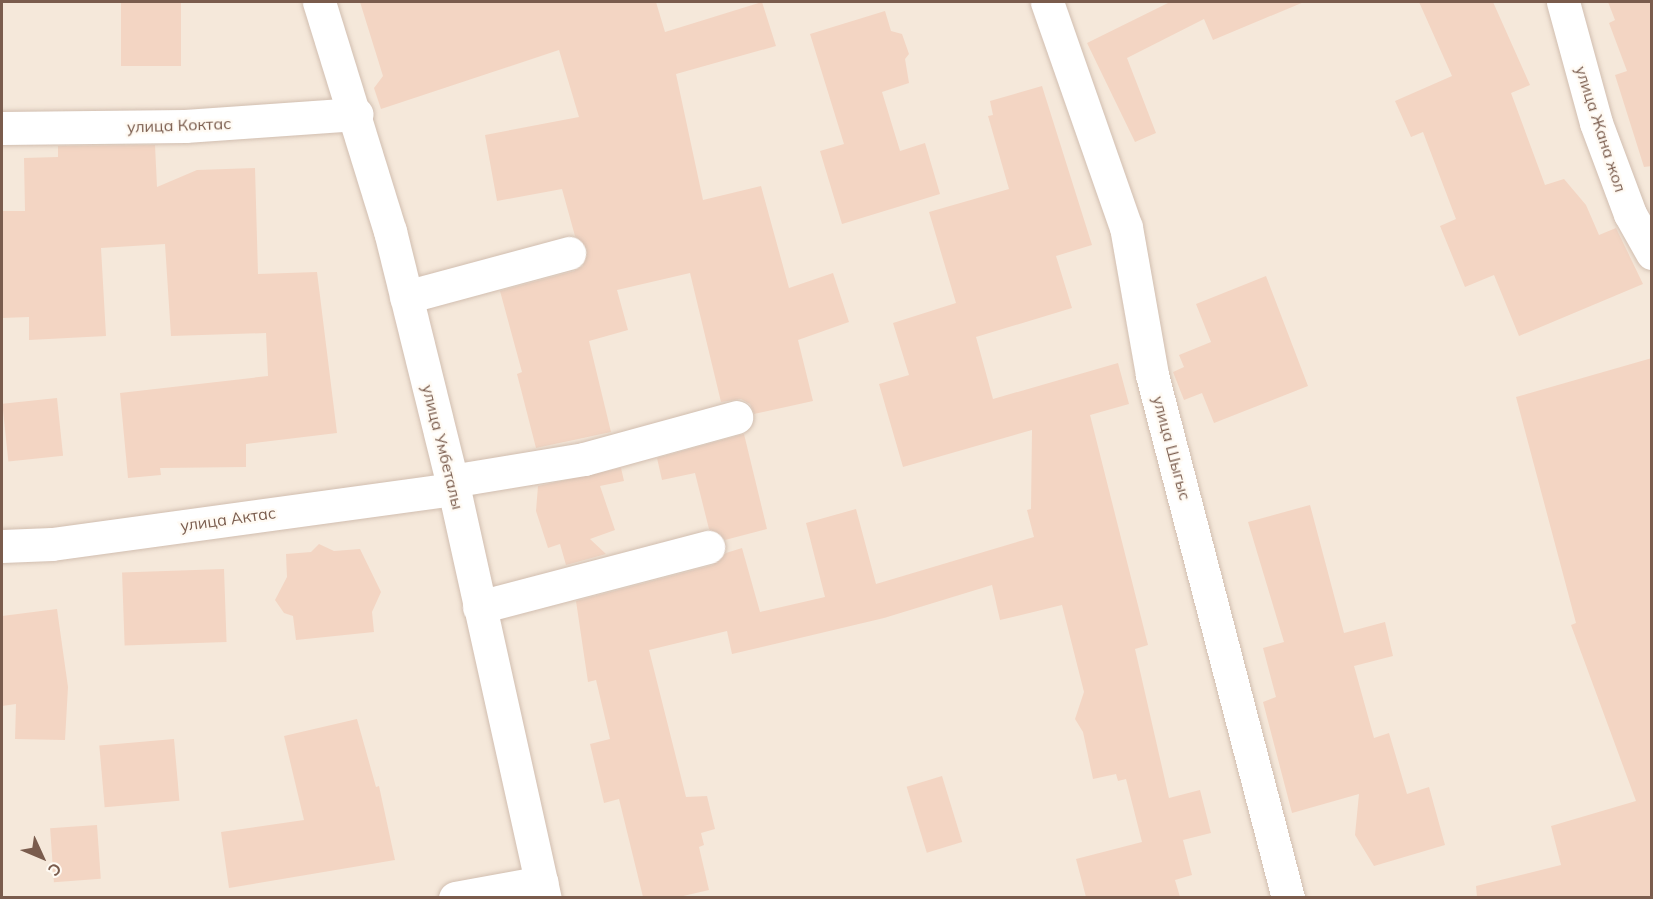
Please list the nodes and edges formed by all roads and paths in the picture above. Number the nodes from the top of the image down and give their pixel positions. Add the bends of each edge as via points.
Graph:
1 (319, 2) edge
2 (1047, 2) edge
3 (1563, 2) edge
4 (357, 114) junction
5 (2, 128) edge
6 (569, 253) dead end
7 (1652, 253) edge
8 (406, 297) junction
9 (736, 417) dead end
10 (453, 485) junction
11 (2, 546) edge
12 (708, 547) dead end
13 (479, 607) junction
14 (544, 890) edge
15 (455, 897) edge
16 (1288, 897) edge

1 - 4 street, улица Умбеталы
2 - 16 street, улица Шыгыс via 1126,227 1152,375
3 - 7 street, улица Жана жол via 1596,123 1630,214
4 - 5 street, улица Коктас via 186,126
4 - 8 street, улица Умбеталы
6 - 8 street
8 - 10 street, улица Умбеталы
9 - 10 street, улица Актас via 585,459
10 - 11 street, улица Актас via 52,544
10 - 13 street, улица Умбеталы
12 - 13 street
13 - 14 street, улица Умбеталы
14 - 15 street

